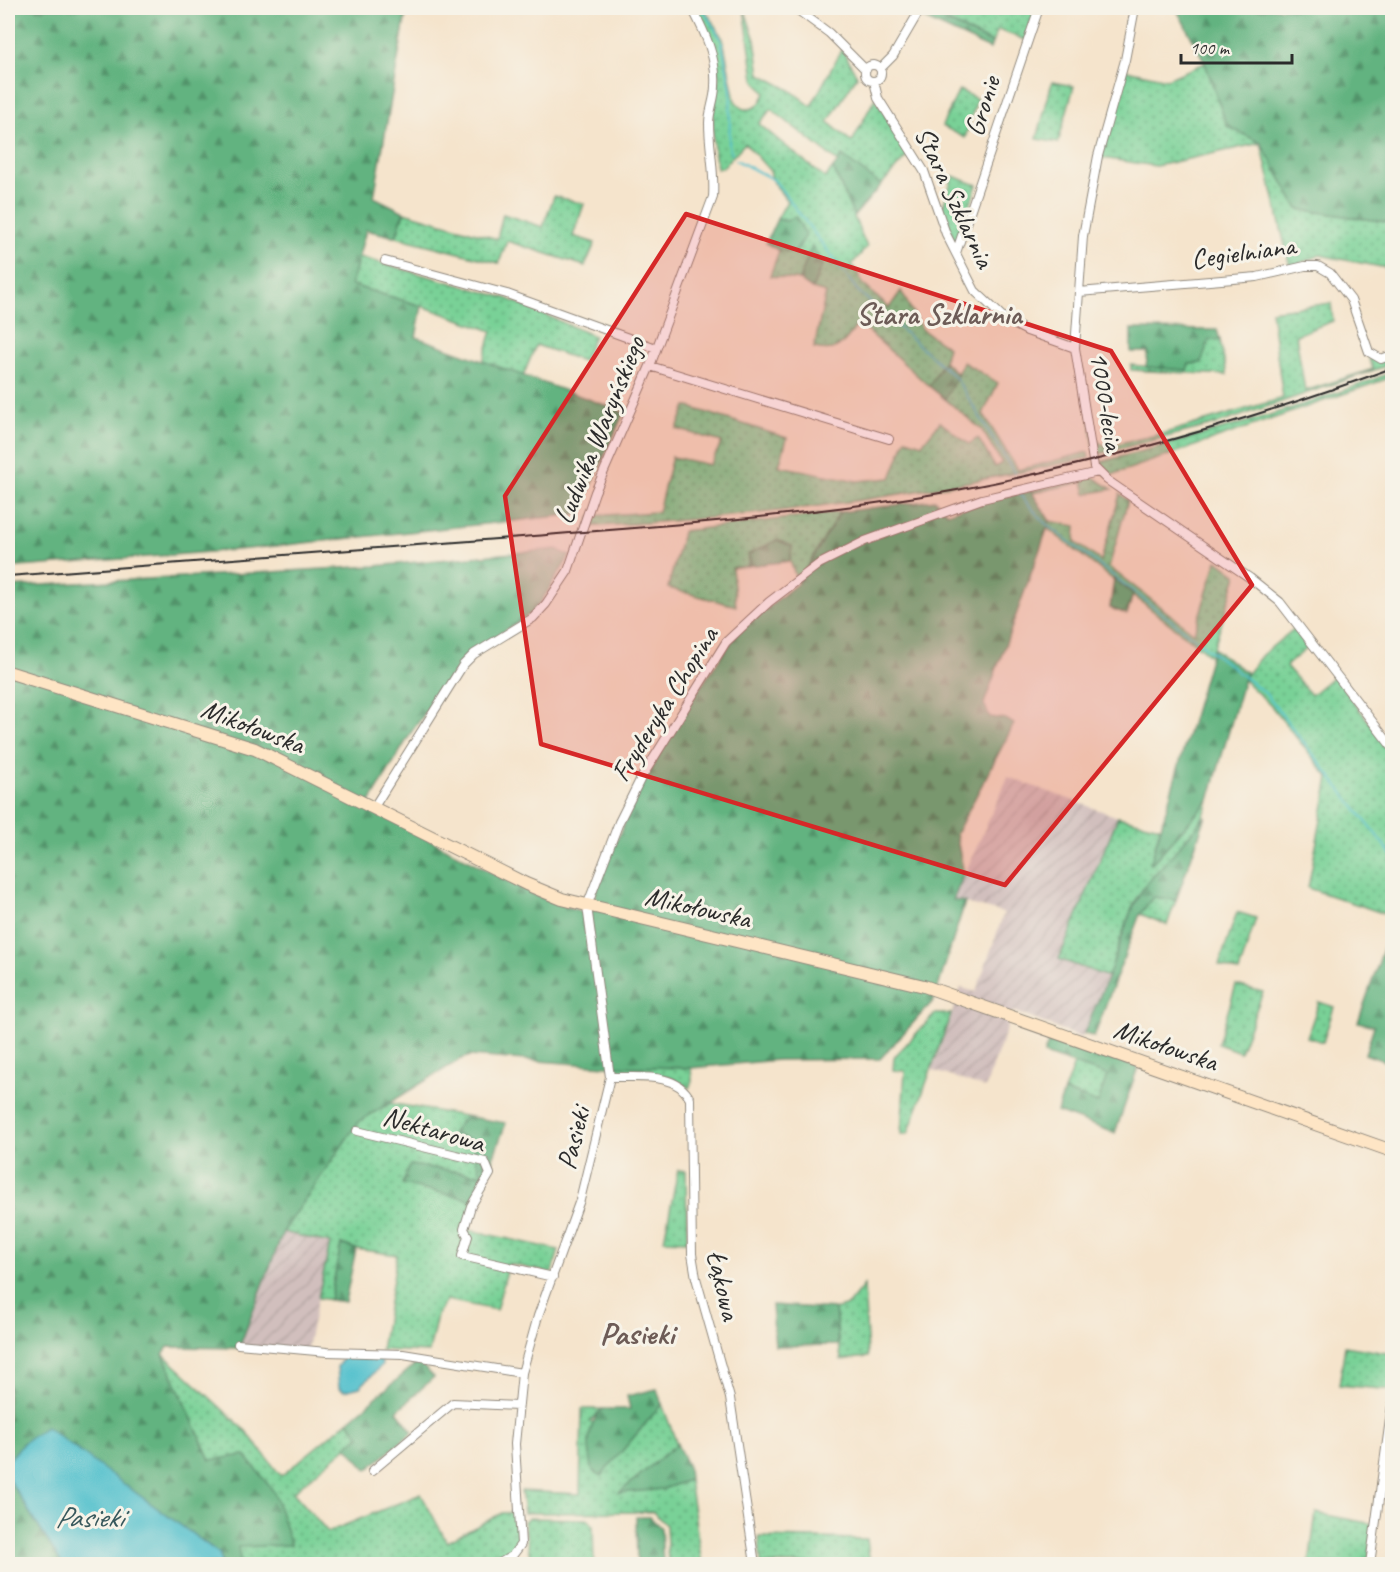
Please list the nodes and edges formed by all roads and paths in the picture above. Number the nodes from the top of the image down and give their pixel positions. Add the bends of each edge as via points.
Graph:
1 (692, 8) edge
2 (795, 8) edge
3 (921, 8) edge
4 (1039, 8) edge
5 (1135, 8) edge
6 (880, 69) junction
7 (866, 70) junction
8 (874, 81) junction
9 (956, 253) junction
10 (385, 261) dead end
11 (1079, 292) junction
12 (656, 348) junction
13 (1075, 348) junction
14 (1392, 355) edge
15 (650, 366) junction
16 (889, 439) dead end
17 (1098, 472) junction
18 (8, 672) edge
19 (1392, 747) edge
20 (374, 807) junction
21 (587, 906) junction
22 (610, 1077) junction
23 (357, 1131) dead end
24 (1392, 1151) edge
25 (553, 1277) junction
26 (238, 1344) dead end
27 (522, 1373) junction
28 (518, 1406) junction
29 (1392, 1406) edge
30 (372, 1472) dead end
31 (498, 1564) edge
32 (755, 1564) edge
33 (1370, 1564) edge

1 - 12 street, Ludwika Waryńskiego via 706,36 715,69 709,120 715,176 713,197
2 - 7 street via 829,33
3 - 6 street via 893,56
4 - 9 street, Gronie
5 - 11 street, 1000-lecia via 1091,189
6 - 7 street via 873,65
6 - 8 street via 881,76
7 - 8 street via 866,77
8 - 9 street, Stara Szklarnia via 878,98 924,171
9 - 13 street, Stara Szklarnia via 975,291 987,305 1027,332
10 - 12 street via 507,294
11 - 13 street, 1000-lecia
11 - 14 street, Cegielniana via 1248,278 1318,266 1330,273 1351,300 1368,352 1381,359
12 - 15 street, Ludwika Waryńskiego
13 - 17 street, 1000-lecia via 1094,467
15 - 16 street
15 - 20 street, Ludwika Waryńskiego via 595,492 575,554 558,587 533,618 474,654 463,665
17 - 19 street, 1000-lecia via 1266,589
17 - 21 street, Fryderyka Chopina via 982,499 865,542 819,564 753,615 717,654 662,742 620,822
18 - 20 main road, Mikołowska via 255,749
20 - 21 main road, Mikołowska via 526,884
21 - 22 street, Pasieki
21 - 24 main road, Mikołowska via 924,986
22 - 25 street, Pasieki via 580,1200
22 - 32 street, Łąkowa via 669,1080 679,1085 690,1099 692,1254 730,1398
23 - 25 street, Nektarowa via 485,1162 490,1174 471,1206 462,1256
25 - 27 street, Pasieki
26 - 27 street via 403,1354
27 - 28 street, Pasieki
28 - 30 street via 453,1403
28 - 31 street, Pasieki via 515,1470 521,1544 512,1556
29 - 33 street

